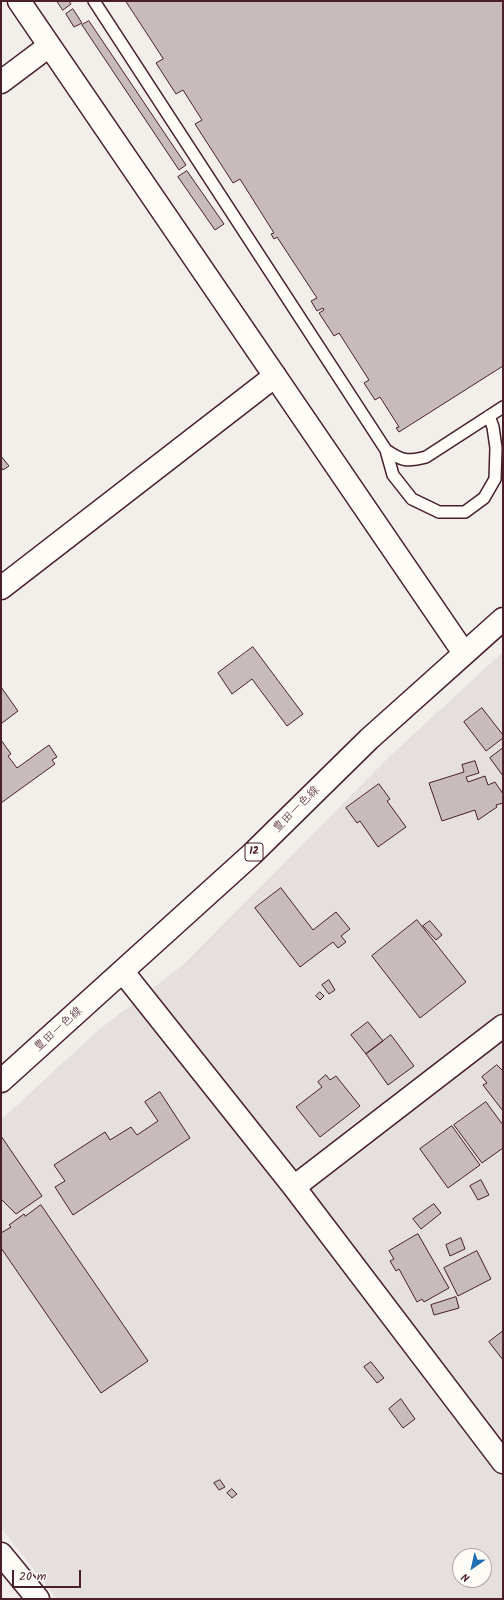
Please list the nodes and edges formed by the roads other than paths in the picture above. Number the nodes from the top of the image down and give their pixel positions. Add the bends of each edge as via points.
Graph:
1 (19, 1) edge
2 (94, 1) edge
3 (49, 46) junction
4 (1, 82) edge
5 (275, 376) junction
6 (503, 406) edge
7 (489, 416) junction
8 (386, 450) junction
9 (1, 588) edge
10 (503, 619) edge
11 (464, 653) junction
12 (123, 972) junction
13 (503, 1026) edge
14 (1, 1081) edge
15 (294, 1187) junction
16 (503, 1462) edge
17 (1, 1554) edge
18 (38, 1599) edge

1 - 3 street
2 - 8 lane
3 - 4 street
3 - 5 street
5 - 9 street
5 - 11 street
6 - 7 lane
7 - 8 lane via 426,456 412,461 399,459
7 - 8 lane via 496,448 494,479 484,498 465,512 439,512 412,499 393,475
10 - 11 street, 豊田一色線 / 12
11 - 12 street, 豊田一色線 / 12 via 369,739 252,854
12 - 14 street, 豊田一色線 / 12
12 - 15 street
13 - 15 street
15 - 16 street
17 - 18 street

